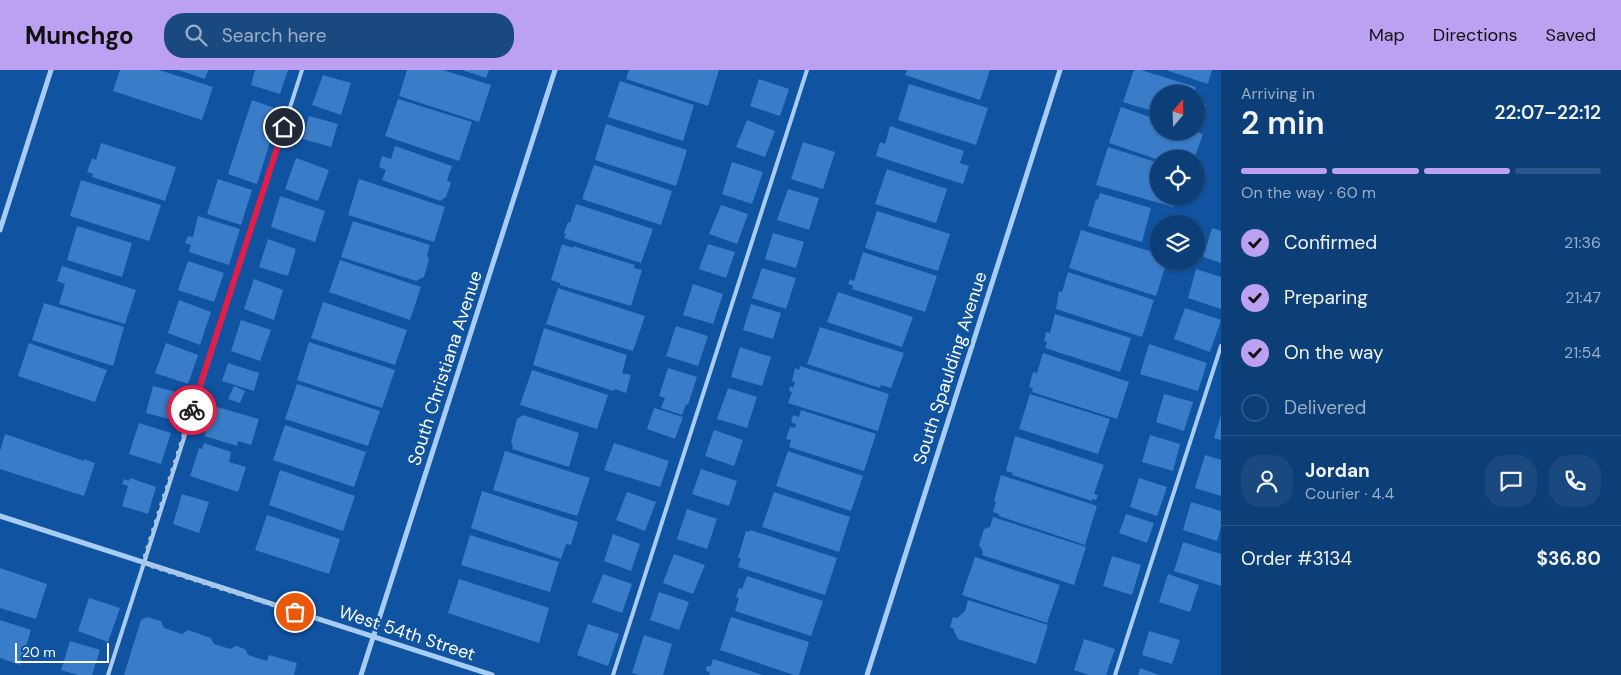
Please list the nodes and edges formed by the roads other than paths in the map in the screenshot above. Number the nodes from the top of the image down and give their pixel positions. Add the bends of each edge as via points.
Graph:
1 (51, 70) edge
2 (302, 70) edge
3 (556, 70) edge
4 (807, 70) edge
5 (1060, 70) edge
6 (0, 230) edge
7 (1221, 346) edge
8 (0, 516) edge
9 (143, 563) junction
10 (373, 636) junction
11 (108, 675) edge
12 (361, 675) edge
13 (492, 675) edge
14 (613, 675) edge
15 (867, 675) edge
16 (1116, 675) edge

1 - 6 street
2 - 9 lane
3 - 10 street, South Christiana Avenue
4 - 14 lane
5 - 15 street, South Spaulding Avenue
7 - 16 lane
8 - 9 street, West 54th Street
9 - 10 street, West 54th Street
9 - 11 lane
10 - 12 street, South Christiana Avenue
10 - 13 street, West 54th Street

